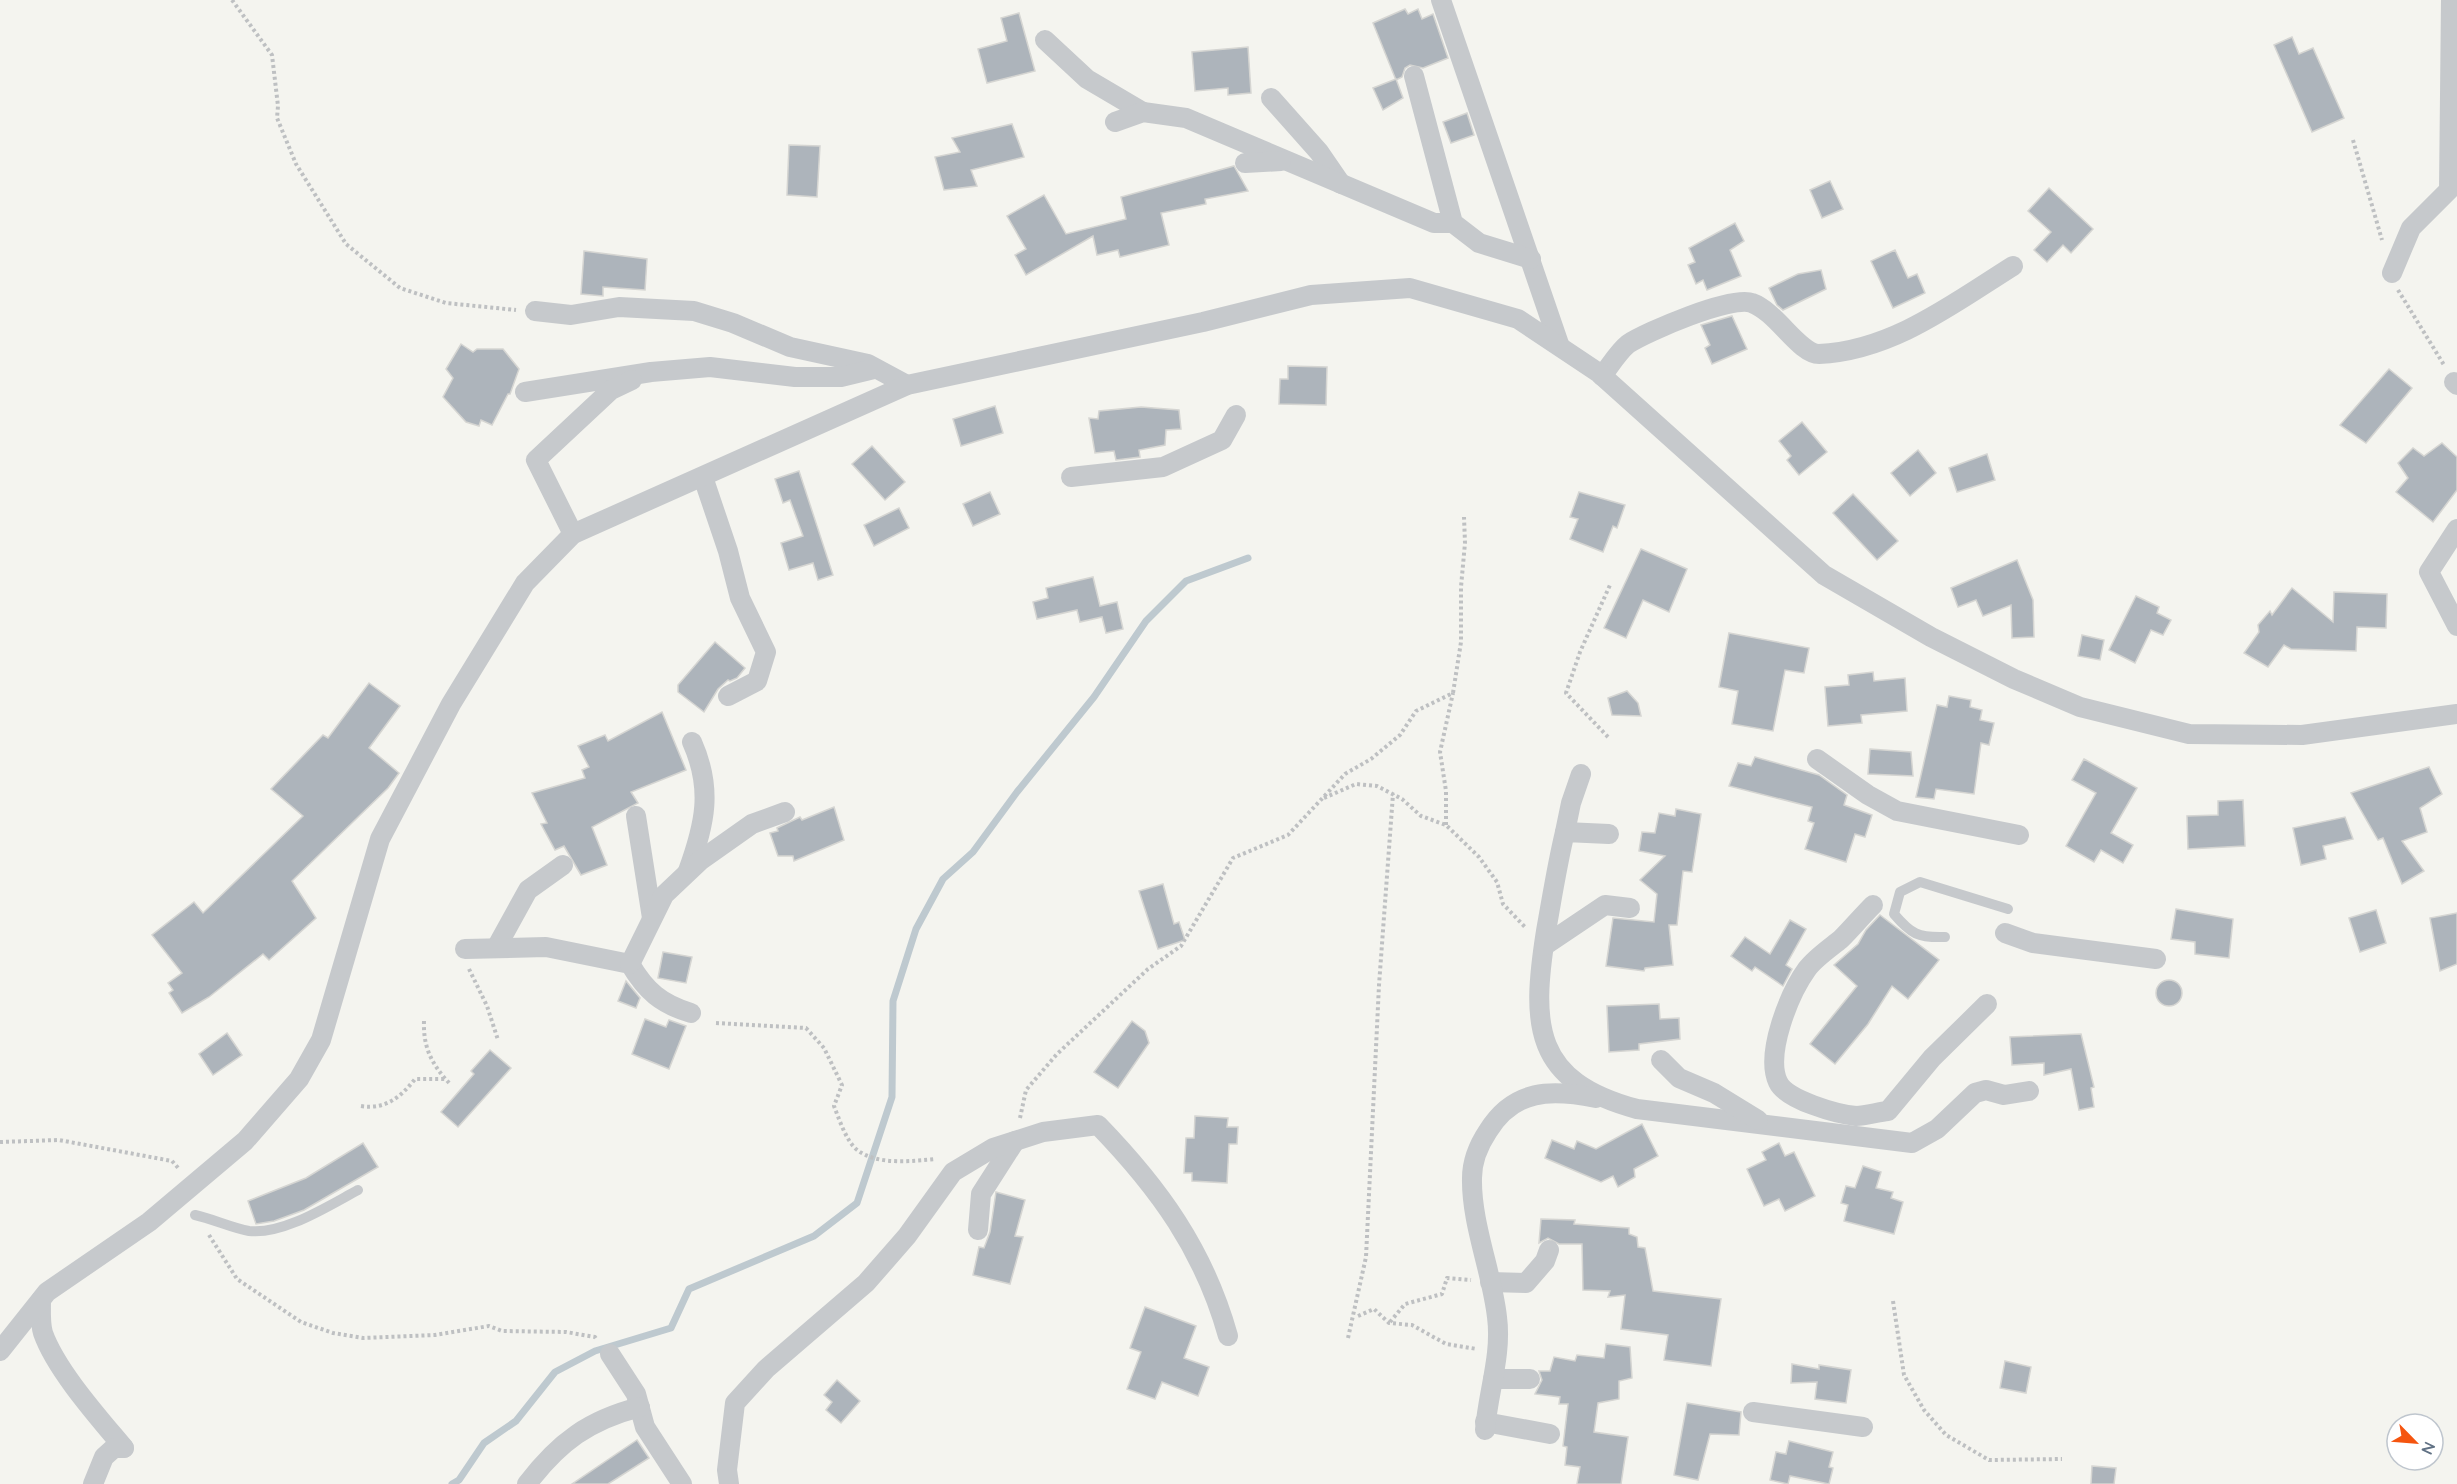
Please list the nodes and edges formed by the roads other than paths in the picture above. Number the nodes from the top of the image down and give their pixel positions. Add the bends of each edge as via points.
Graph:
1 (1441, 0) edge
2 (2451, 0) edge
3 (1045, 40) dead end
4 (1414, 76) dead end
5 (1271, 98) dead end
6 (1143, 112) junction
7 (1115, 122) dead end
8 (1287, 161) junction
9 (1245, 163) dead end
10 (1341, 184) junction
11 (1453, 223) junction
12 (1531, 259) junction
13 (2013, 266) dead end
14 (2392, 273) dead end
15 (535, 311) road end
16 (1559, 344) junction
17 (877, 369) junction
18 (651, 372) junction
19 (1602, 376) junction
20 (907, 385) junction
21 (525, 392) dead end
22 (1236, 415) dead end
23 (703, 477) junction
24 (1071, 477) dead end
25 (2457, 529) edge
26 (573, 534) junction
27 (2457, 626) edge
28 (728, 696) dead end
29 (2457, 714) edge
30 (692, 742) dead end
31 (1817, 759) dead end
32 (1581, 774) dead end
33 (785, 812) dead end
34 (636, 816) dead end
35 (1565, 832) junction
36 (1609, 834) dead end
37 (2019, 835) dead end
38 (563, 865) dead end
39 (687, 874) junction
40 (1872, 905) dead end
41 (1630, 908) dead end
42 (2008, 909) dead end
43 (652, 918) junction
44 (2005, 933) dead end
45 (1945, 937) dead end
46 (1544, 946) junction
47 (496, 948) junction
48 (468, 955) road end
49 (2156, 958) dead end
50 (630, 964) junction
51 (1987, 1004) dead end
52 (692, 1012) dead end
53 (1661, 1060) dead end
54 (2029, 1091) dead end
55 (1604, 1100) junction
56 (1768, 1126) junction
57 (1015, 1141) junction
58 (358, 1190) dead end
59 (195, 1215) road end
60 (978, 1230) dead end
61 (1549, 1250) dead end
62 (1490, 1281) junction
63 (41, 1300) junction
64 (1228, 1336) dead end
65 (0, 1351) edge
66 (610, 1354) road end
67 (1493, 1379) junction
68 (1530, 1379) dead end
69 (640, 1407) junction
70 (1753, 1412) dead end
71 (1863, 1427) dead end
72 (1550, 1434) dead end
73 (93, 1484) edge
74 (527, 1484) edge
75 (682, 1484) edge
76 (729, 1484) edge

1 - 12 street
2 - 14 street via 2449,190 2411,228
3 - 6 street via 1087,79
4 - 11 street
5 - 10 street via 1319,152
6 - 7 street
6 - 8 street via 1186,118
8 - 9 street
8 - 10 street
10 - 11 street via 1434,223
11 - 12 street via 1479,243
12 - 16 street
13 - 19 street via 1909,330 1847,351 1816,354 1798,345 1775,316 1750,302 1730,302 1652,329 1626,346
15 - 17 street via 571,315 619,307 694,311 790,347
16 - 19 street
16 - 20 street via 1518,319 1410,288 1311,295
17 - 18 street via 841,377 795,377 710,367
17 - 20 street
18 - 21 street
18 - 26 street via 611,390 536,460
19 - 29 street via 1824,575 1931,638 2080,707 2189,734 2302,735
20 - 23 street
22 - 24 street via 1222,440 1163,467
23 - 26 street
23 - 28 street via 740,598 766,652 757,681
25 - 27 street via 2428,572
26 - 63 street via 525,583 451,704 380,839 321,1040 299,1079 245,1141 149,1222
30 - 39 street via 702,765 706,806
31 - 37 street via 1897,811
32 - 35 street
33 - 39 street via 752,824
34 - 43 street
35 - 36 street
35 - 46 street
38 - 47 street via 528,890
39 - 43 street via 664,895
40 - 51 street via 1807,969 1779,1034 1773,1066 1779,1085 1794,1097 1825,1109 1858,1116 1888,1111 1932,1058
41 - 46 street via 1605,905
42 - 45 lane via 1920,882 1900,892 1894,914 1907,930 1923,938
43 - 50 street
44 - 49 street via 2032,943
46 - 55 street via 1539,1024 1552,1056 1570,1078
47 - 48 street
47 - 50 street via 546,947
50 - 52 street via 669,1006
53 - 56 street via 1679,1078 1714,1093
54 - 56 street via 2004,1095 1986,1090 1975,1093 1937,1130 1912,1143
55 - 56 street via 1638,1109
55 - 62 street via 1573,1094 1518,1099 1496,1118 1477,1148 1472,1178
57 - 60 street via 981,1194
57 - 64 street via 1043,1132 1098,1125 1137,1166 1194,1247 1216,1294
57 - 76 street via 993,1148 953,1172 907,1236 866,1283 766,1369 735,1403 727,1470
58 - 59 lane via 304,1218 268,1231 248,1231
61 - 62 street via 1545,1261 1526,1283
62 - 67 street via 1497,1318
63 - 65 street
63 - 73 street via 43,1332 60,1364 124,1448 114,1448 105,1457
66 - 69 street
67 - 68 street
67 - 72 street via 1485,1426
69 - 74 street via 609,1415 579,1431
69 - 75 street via 645,1427
70 - 71 street

